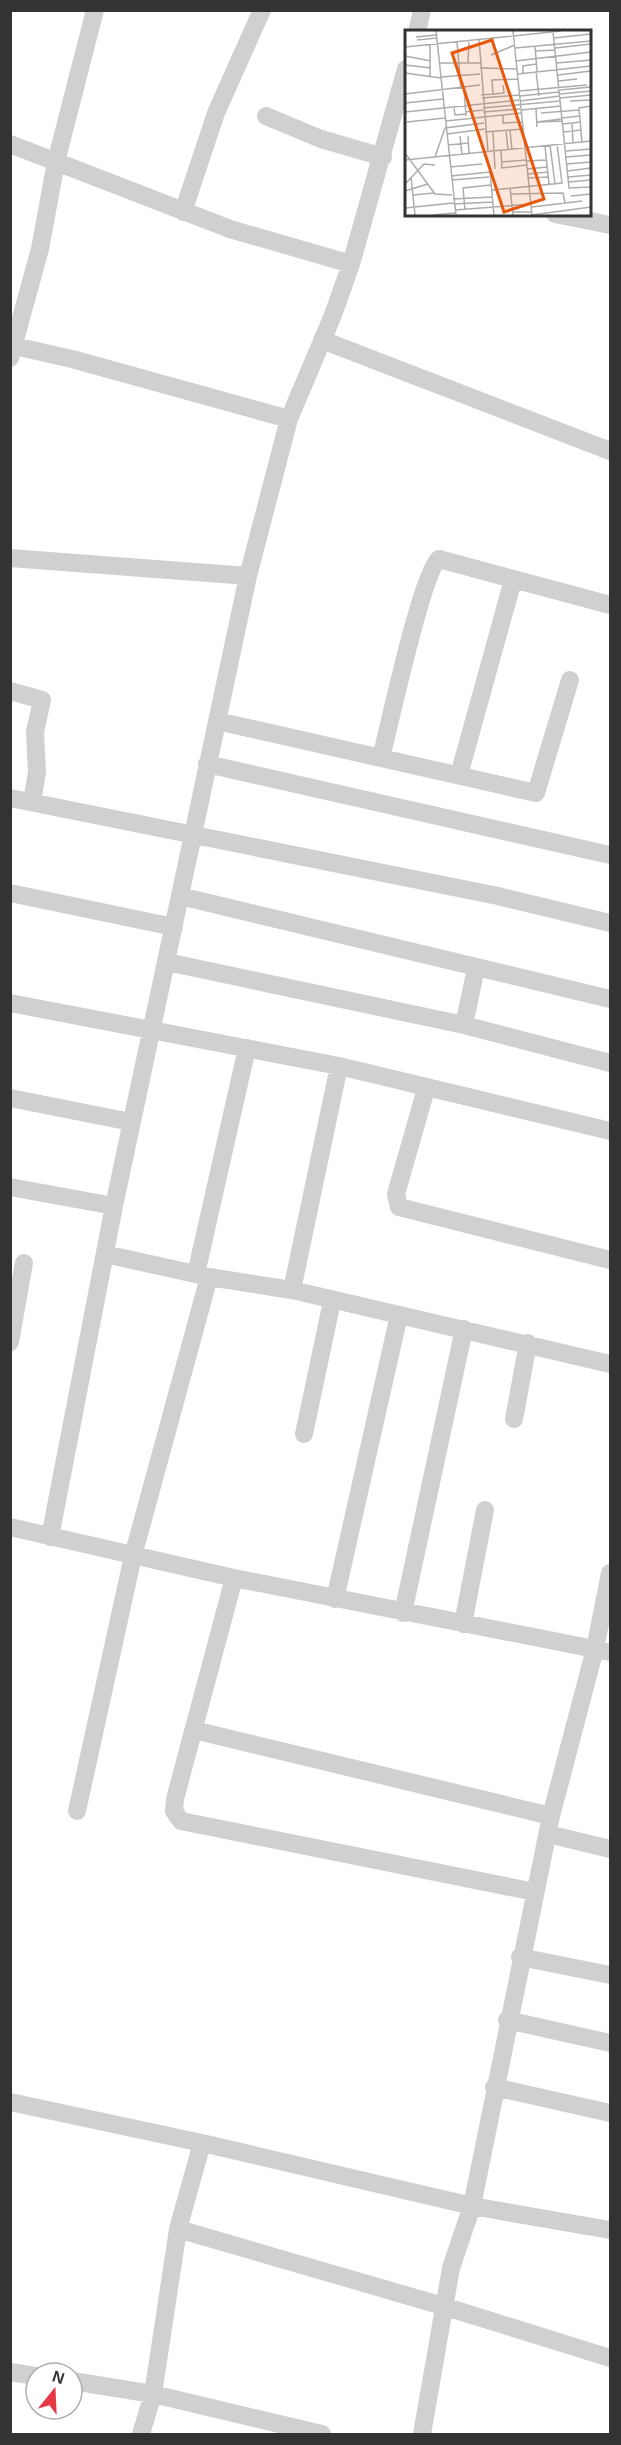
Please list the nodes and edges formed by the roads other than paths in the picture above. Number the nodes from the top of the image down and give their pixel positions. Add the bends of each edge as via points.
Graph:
1 (95, 10) edge
2 (262, 10) edge
3 (422, 10) edge
4 (417, 30) edge
5 (405, 73) edge
6 (266, 116) dead end
7 (10, 144) edge
8 (383, 157) junction
9 (56, 162) junction
10 (183, 212) junction
11 (565, 216) edge
12 (610, 225) edge
13 (351, 264) junction
14 (322, 340) junction
15 (11, 350) edge
16 (289, 419) junction
17 (610, 451) edge
18 (10, 558) edge
19 (248, 576) junction
20 (513, 580) junction
21 (610, 605) edge
22 (570, 680) dead end
23 (10, 691) edge
24 (217, 721) junction
25 (381, 758) junction
26 (207, 764) junction
27 (459, 775) junction
28 (10, 798) edge
29 (32, 802) junction
30 (193, 836) junction
31 (610, 855) edge
32 (10, 893) edge
33 (180, 896) junction
34 (610, 923) edge
35 (174, 927) junction
36 (167, 962) junction
37 (476, 968) junction
38 (610, 999) edge
39 (10, 1003) edge
40 (464, 1025) junction
41 (151, 1028) junction
42 (247, 1048) junction
43 (610, 1063) edge
44 (339, 1066) junction
45 (426, 1089) junction
46 (10, 1098) edge
47 (131, 1122) junction
48 (610, 1131) edge
49 (10, 1187) edge
50 (114, 1206) junction
51 (105, 1254) junction
52 (610, 1260) edge
53 (24, 1263) dead end
54 (202, 1276) junction
55 (292, 1290) junction
56 (332, 1301) junction
57 (399, 1315) junction
58 (464, 1329) junction
59 (10, 1342) edge
60 (528, 1343) junction
61 (610, 1364) edge
62 (514, 1419) dead end
63 (304, 1434) dead end
64 (485, 1510) dead end
65 (10, 1527) edge
66 (50, 1537) junction
67 (133, 1557) junction
68 (610, 1573) edge
69 (234, 1578) junction
70 (335, 1599) junction
71 (403, 1613) junction
72 (463, 1624) junction
73 (603, 1650) edge
74 (194, 1730) junction
75 (77, 1811) dead end
76 (549, 1825) junction
77 (610, 1849) edge
78 (535, 1892) junction
79 (520, 1958) junction
80 (610, 1975) edge
81 (507, 2020) junction
82 (610, 2043) edge
83 (494, 2087) junction
84 (10, 2102) edge
85 (610, 2113) edge
86 (202, 2143) junction
87 (472, 2206) junction
88 (178, 2229) junction
89 (610, 2230) edge
90 (443, 2306) junction
91 (610, 2358) edge
92 (84, 2383) edge
93 (153, 2394) junction
94 (141, 2434) edge
95 (322, 2434) edge
96 (422, 2434) edge

1 - 9 street
2 - 10 street via 216,113
3 - 4 street
5 - 8 street
6 - 8 street via 321,139
7 - 9 street
8 - 13 street
9 - 10 street
9 - 15 street via 40,249
10 - 13 street
11 - 12 street
13 - 14 street
14 - 16 street
14 - 17 street
15 - 16 street via 72,359
16 - 19 street
18 - 19 street
19 - 24 street
20 - 21 street
20 - 25 street via 445,559 434,563 422,595
20 - 27 street
22 - 27 street via 536,793
23 - 29 street via 42,700 35,732 37,772
24 - 25 street
24 - 26 street
25 - 27 street
26 - 30 street
26 - 31 street
28 - 29 street
29 - 30 street
30 - 33 street
30 - 34 street via 487,894
32 - 35 street
33 - 35 street
33 - 37 street
35 - 36 street
36 - 40 street
36 - 41 street
37 - 38 street
37 - 40 street
39 - 41 street
40 - 43 street
41 - 42 street
41 - 47 street
42 - 44 street
42 - 54 street
44 - 45 street
44 - 55 street
45 - 48 street
45 - 52 street via 396,1194 399,1207
46 - 47 street
47 - 50 street
49 - 50 street
50 - 51 street
51 - 54 street
51 - 66 street
53 - 59 street
54 - 55 street
54 - 67 street
55 - 56 street
56 - 57 street
56 - 63 street
57 - 58 street
57 - 70 street
58 - 60 street
58 - 71 street
60 - 61 street
60 - 62 street
64 - 72 street
65 - 66 street
66 - 67 street
67 - 69 street
67 - 75 street
68 - 73 street
69 - 70 street
69 - 74 street
70 - 71 street
71 - 72 street
72 - 73 street
73 - 76 street
74 - 76 street
74 - 78 street via 175,1799 174,1811 181,1821
76 - 77 street
76 - 78 street
78 - 79 street
79 - 80 street
79 - 81 street
81 - 82 street
81 - 83 street
83 - 85 street
83 - 87 street
84 - 86 street
86 - 87 street
86 - 88 street
87 - 89 street
87 - 90 street
88 - 90 street
88 - 93 street
90 - 91 street
90 - 96 street
92 - 93 street
93 - 94 street
93 - 95 street

